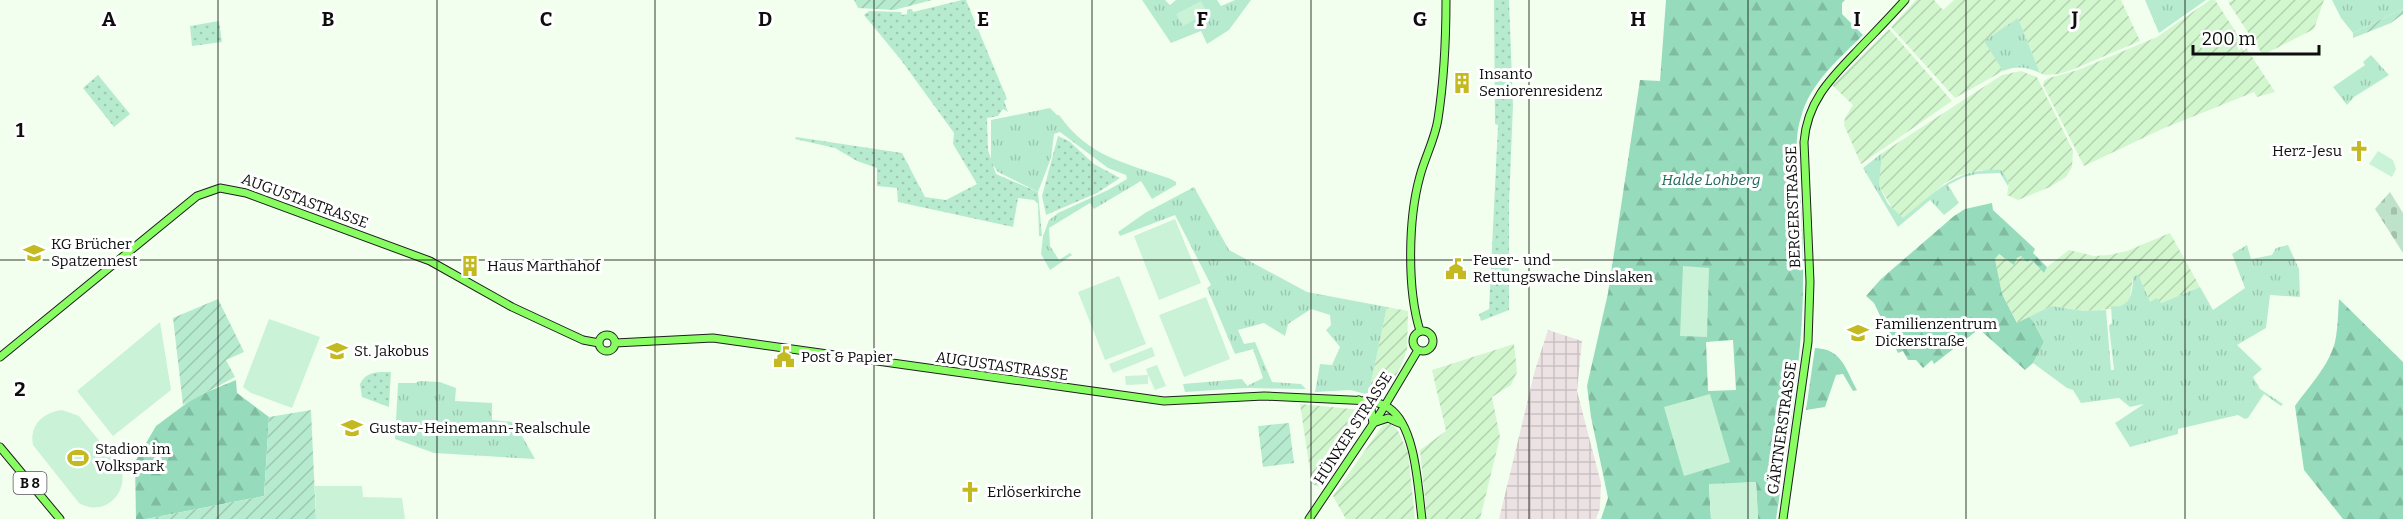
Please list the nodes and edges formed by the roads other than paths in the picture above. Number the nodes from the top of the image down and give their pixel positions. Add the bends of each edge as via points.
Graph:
1 (1446, 0) edge
2 (1905, 0) edge
3 (1420, 331) junction
4 (1808, 342) joint
5 (1418, 350) junction
6 (0, 357) edge
7 (1359, 400) junction
8 (1386, 406) junction
9 (1373, 424) junction
10 (1401, 424) junction
11 (0, 447) edge
12 (60, 519) edge
13 (1309, 519) edge
14 (1422, 519) edge
15 (1783, 519) edge

1 - 3 main road via 1438,121 1420,176 1412,229 1415,311
2 - 4 main road, BERGERSTRASSE via 1826,83 1808,117 1804,142 1810,282
3 - 5 main road via 1413,339
3 - 5 main road via 1430,334 1433,342 1428,350
4 - 15 main road, GÄRTNERSTRASSE
5 - 8 main road, HÜNXER STRASSE
6 - 7 main road, AUGUSTASTRASSE via 197,196 220,188 246,193 430,261 512,307 599,344 606,351 615,343 713,338 1164,401 1264,396
7 - 8 main road, AUGUSTASTRASSE
7 - 9 main road via 1372,411
8 - 9 main road, HÜNXER STRASSE
8 - 10 main road
9 - 10 main road via 1388,418
9 - 13 main road, HÜNXER STRASSE
10 - 14 main road via 1414,457
11 - 12 main road, B 8

